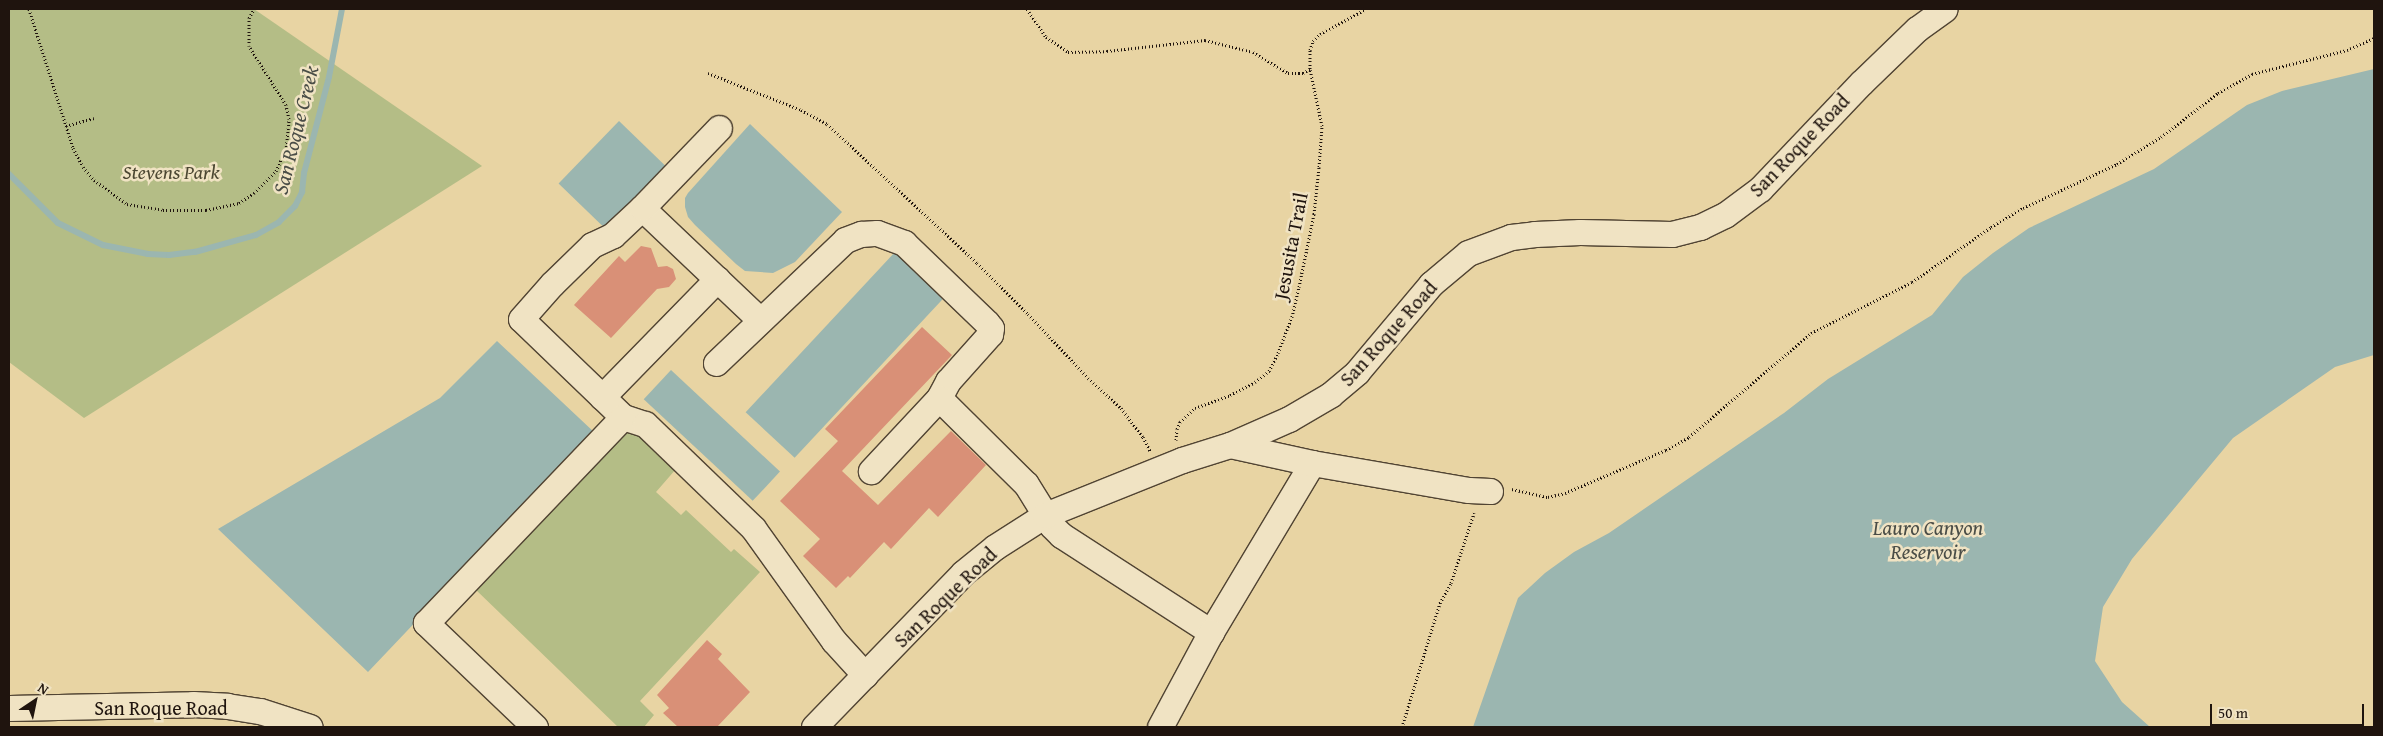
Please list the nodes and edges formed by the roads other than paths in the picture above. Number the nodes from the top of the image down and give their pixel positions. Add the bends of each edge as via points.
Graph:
1 (1945, 9) edge
2 (720, 128) dead end
3 (642, 208) junction
4 (717, 279) junction
5 (760, 320) junction
6 (716, 363) dead end
7 (602, 397) junction
8 (939, 398) junction
9 (623, 417) junction
10 (1230, 446) junction
11 (1312, 463) junction
12 (871, 471) dead end
13 (1485, 491) road end
14 (1045, 515) junction
15 (1211, 632) junction
16 (865, 675) junction
17 (9, 708) edge
18 (310, 727) edge
19 (535, 727) edge
20 (814, 727) edge
21 (1160, 727) edge

1 - 10 street, San Roque Road via 1917,29 1860,82 1760,189 1725,216 1672,234 1535,234 1511,237 1468,253 1431,284 1344,384 1289,419
2 - 3 street
3 - 4 street
3 - 7 street via 613,235 592,245 521,319
4 - 5 street
4 - 7 street
5 - 6 street
5 - 8 street via 845,240 860,234 890,236 904,243 991,328 982,344 948,381
7 - 9 street
8 - 12 street
8 - 14 street via 1026,484
9 - 16 street via 645,424 753,528 834,641
9 - 19 street via 426,623
10 - 11 street
10 - 14 street, San Roque Road via 1182,460
11 - 13 street
11 - 15 street
14 - 15 street via 1061,535
14 - 16 street, San Roque Road via 995,547 963,573
15 - 21 street
16 - 20 street, San Roque Road
17 - 18 street, San Roque Road via 218,705 260,711

